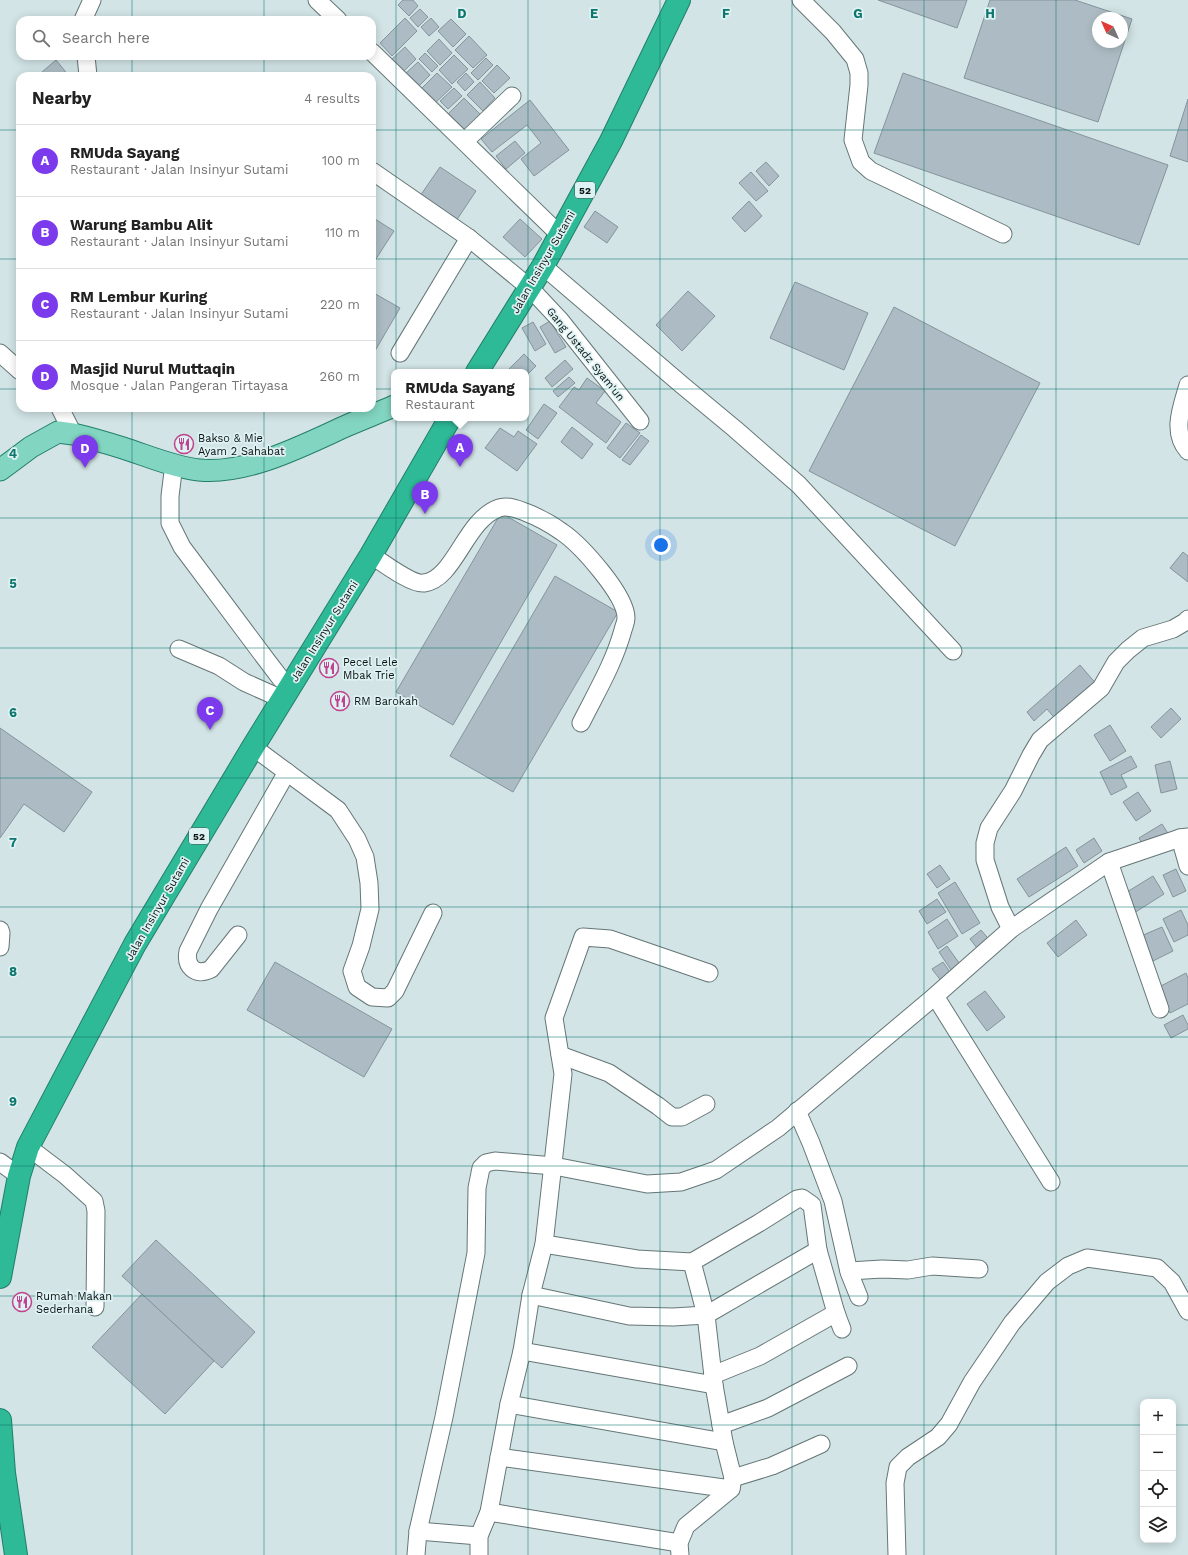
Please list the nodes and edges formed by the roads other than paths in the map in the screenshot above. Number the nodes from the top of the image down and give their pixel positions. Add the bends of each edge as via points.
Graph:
1 (92, 0) edge
2 (317, 0) edge
3 (679, 0) edge
4 (801, 0) edge
5 (85, 16) edge
6 (334, 16) edge
7 (376, 56) edge
8 (86, 60) edge
9 (88, 72) edge
10 (512, 96) dead end
11 (465, 141) junction
12 (376, 174) edge
13 (560, 234) junction
14 (1003, 234) dead end
15 (469, 238) junction
16 (543, 266) junction
17 (530, 288) junction
18 (0, 353) edge
19 (400, 353) dead end
20 (16, 367) edge
21 (479, 369) edge
22 (1188, 385) edge
23 (391, 407) edge
24 (62, 412) edge
25 (448, 421) edge
26 (640, 421) dead end
27 (73, 434) junction
28 (1188, 451) edge
29 (174, 464) junction
30 (0, 470) edge
31 (371, 555) junction
32 (1188, 619) edge
33 (179, 649) dead end
34 (952, 651) dead end
35 (286, 693) junction
36 (581, 723) dead end
37 (253, 747) junction
38 (286, 772) junction
39 (1184, 838) edge
40 (1109, 862) junction
41 (1188, 866) edge
42 (433, 913) dead end
43 (1011, 929) junction
44 (0, 930) edge
45 (238, 935) dead end
46 (0, 947) edge
47 (709, 973) dead end
48 (935, 996) junction
49 (1160, 1009) dead end
50 (560, 1055) junction
51 (706, 1104) dead end
52 (797, 1111) junction
53 (28, 1147) junction
54 (0, 1162) edge
55 (554, 1166) junction
56 (19, 1176) junction
57 (1051, 1182) dead end
58 (544, 1244) junction
59 (818, 1250) junction
60 (692, 1262) junction
61 (979, 1269) dead end
62 (849, 1271) junction
63 (0, 1277) edge
64 (531, 1296) junction
65 (859, 1297) dead end
66 (95, 1307) dead end
67 (1188, 1311) edge
68 (836, 1313) junction
69 (706, 1315) junction
70 (842, 1329) dead end
71 (522, 1351) junction
72 (848, 1366) dead end
73 (714, 1380) junction
74 (509, 1404) junction
75 (0, 1420) edge
76 (722, 1425) junction
77 (724, 1442) junction
78 (821, 1444) dead end
79 (499, 1457) junction
80 (2, 1473) edge
81 (732, 1483) junction
82 (489, 1512) junction
83 (418, 1531) junction
84 (479, 1536) junction
85 (679, 1549) edge
86 (16, 1555) edge
87 (416, 1555) edge
88 (479, 1555) edge
89 (897, 1555) edge

1 - 5 street
2 - 6 street
3 - 13 highway, Jalan Insinyur Sutami / 52 via 612,141
4 - 14 street via 833,32 855,59 859,85 853,140 862,162 871,171
7 - 11 street
8 - 9 street
10 - 11 street
11 - 13 street
12 - 15 street, Gang Ustadz Syam'un
13 - 16 highway, Jalan Insinyur Sutami / 52
15 - 17 street, Gang Ustadz Syam'un
15 - 19 street
16 - 17 highway, Jalan Insinyur Sutami / 52
16 - 34 street via 799,485
17 - 21 highway, Jalan Insinyur Sutami / 52
17 - 26 street, Gang Ustadz Syam'un via 560,320
18 - 20 street
22 - 28 street via 1179,419 1179,434
23 - 29 main road via 288,452 240,466 198,470
24 - 27 street
25 - 31 highway, Jalan Insinyur Sutami / 52
27 - 29 main road
27 - 30 main road via 58,432 31,447
29 - 35 street via 170,523 182,547 281,678
31 - 35 highway, Jalan Insinyur Sutami / 52
31 - 36 street via 408,579 422,583 434,580 447,568 470,531 486,515 499,507 514,508 563,532 606,577 620,601 626,618 618,647
32 - 43 street via 1172,629 1143,638 1128,650 1116,662 1100,688 1040,740 989,828 985,843 985,860 1000,907
33 - 35 street via 219,666 244,682
35 - 37 highway, Jalan Insinyur Sutami / 52
37 - 38 street
37 - 53 highway, Jalan Insinyur Sutami / 52 via 135,944
38 - 42 street via 338,810 357,839 365,857 370,909 352,971 357,987 372,997 388,998 395,990
38 - 45 street via 209,909 188,951 186,958 189,964 199,972 211,970
39 - 40 street
39 - 41 street
40 - 43 street
40 - 49 street
43 - 48 street
44 - 46 street
47 - 50 street via 610,938 583,937 554,1018
48 - 52 street
48 - 57 street
50 - 51 street via 609,1073 672,1117 682,1117
50 - 55 street via 563,1074
52 - 55 street via 778,1128 716,1170 681,1182 647,1184
52 - 62 street via 833,1202
53 - 56 highway, Jalan Insinyur Sutami / 52
53 - 66 street via 94,1201
54 - 56 street
55 - 58 street
55 - 83 street via 495,1162 486,1163 481,1168 477,1188 476,1253 444,1417
56 - 63 highway, Jalan Insinyur Sutami / 52
58 - 60 street via 637,1259
58 - 64 street
59 - 60 street via 812,1205 802,1198
59 - 68 street
59 - 69 street
60 - 69 street
61 - 62 street via 932,1266 908,1270
62 - 65 street
64 - 69 street via 629,1316
64 - 71 street
67 - 89 street via 1172,1282 1157,1268 1087,1258 1068,1266 1047,1282 1012,1323 938,1437 898,1467 895,1483
68 - 70 street
68 - 73 street
69 - 73 street
71 - 73 street
71 - 74 street
72 - 76 street via 768,1408
73 - 76 street
74 - 77 street
74 - 79 street
75 - 80 highway
76 - 77 street
77 - 81 street
78 - 81 street
79 - 81 street
79 - 82 street
80 - 86 highway
81 - 85 street via 686,1526
82 - 84 street
82 - 85 street
83 - 84 street
83 - 87 street
84 - 88 street

